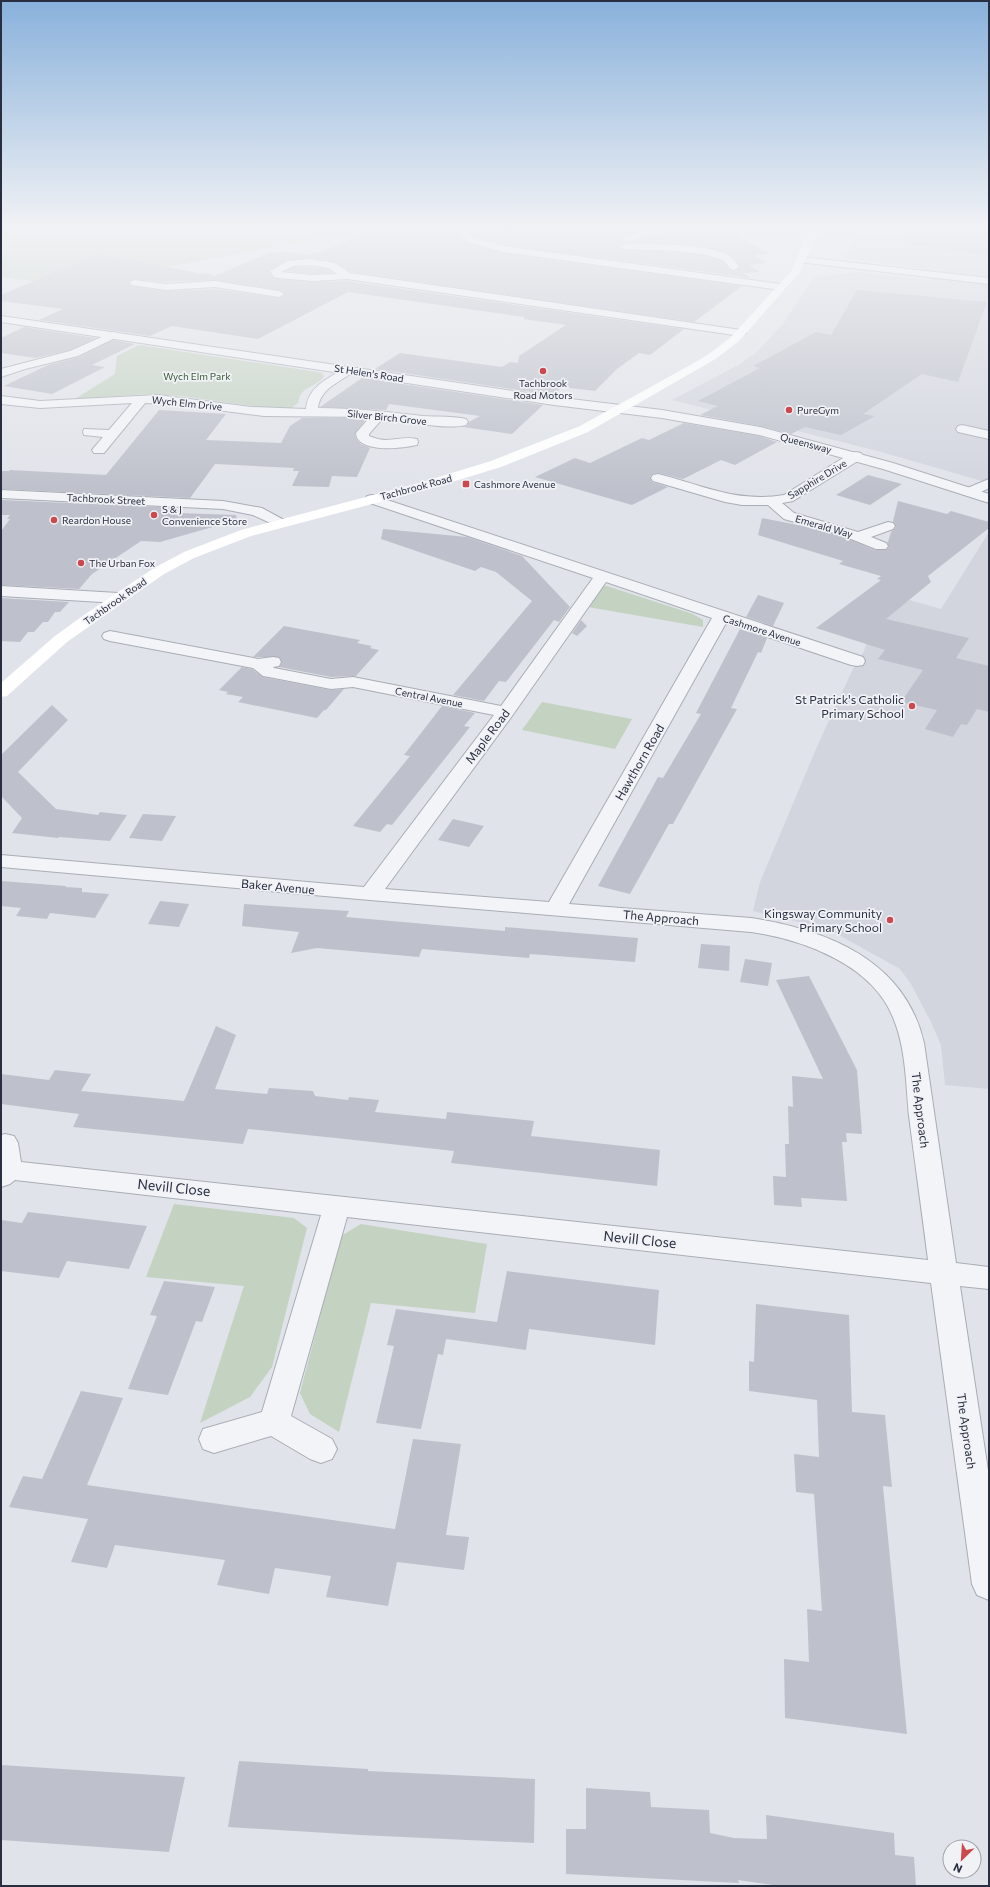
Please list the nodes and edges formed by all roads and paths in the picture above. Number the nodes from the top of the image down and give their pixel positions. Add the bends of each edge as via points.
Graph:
1 (619, 316) edge
2 (756, 316) edge
3 (1, 319) edge
4 (741, 334) junction
5 (113, 335) junction
6 (349, 370) junction
7 (1, 374) edge
8 (142, 399) junction
9 (1, 400) edge
10 (618, 408) junction
11 (312, 412) junction
12 (380, 414) junction
13 (962, 429) dead end
14 (89, 432) dead end
15 (472, 432) dead end
16 (114, 434) junction
17 (989, 435) edge
18 (412, 442) dead end
19 (99, 450) dead end
20 (856, 456) junction
21 (658, 478) dead end
22 (697, 478) dead end
23 (989, 483) edge
24 (684, 486) junction
25 (970, 492) junction
26 (1, 494) edge
27 (372, 499) junction
28 (989, 499) edge
29 (770, 502) junction
30 (279, 523) junction
31 (888, 526) dead end
32 (859, 536) junction
33 (881, 546) dead end
34 (602, 577) junction
35 (1, 591) edge
36 (118, 598) junction
37 (722, 616) junction
38 (110, 636) dead end
39 (857, 661) dead end
40 (1, 692) edge
41 (506, 712) junction
42 (1, 861) edge
43 (370, 894) junction
44 (556, 908) junction
45 (5, 1143) dead end
46 (6, 1173) edge
47 (337, 1205) junction
48 (944, 1273) junction
49 (989, 1278) edge
50 (274, 1422) junction
51 (214, 1439) dead end
52 (321, 1449) dead end
53 (989, 1584) edge

1 - 4 street
2 - 4 main road, Tachbrook Road
3 - 5 street, St Helen's Road
4 - 10 main road, Tachbrook Road via 713,356
5 - 6 street, St Helen's Road
5 - 7 street via 74,354 22,366
6 - 10 street, St Helen's Road via 566,403
6 - 11 street via 317,392
8 - 9 street, Wych Elm Drive via 49,405
8 - 11 street, Wych Elm Drive via 182,401 251,411
8 - 16 street
10 - 20 street, Queensway via 760,430
10 - 27 main road, Tachbrook Road via 584,428 499,463
11 - 12 street, Silver Birch Grove
12 - 15 street, Silver Birch Grove via 427,421 467,419
12 - 18 street via 361,435 390,452
13 - 17 street
14 - 16 street
16 - 19 street
20 - 25 street, Queensway
20 - 29 street, Sapphire Drive via 788,498
21 - 24 street, Sapphire Drive
22 - 24 street
23 - 25 street
24 - 29 street, Sapphire Drive via 736,500
25 - 28 street, Queensway
26 - 30 street, Tachbrook Street via 223,505 258,511
27 - 30 main road, Tachbrook Road
27 - 34 street, Cashmore Avenue
29 - 32 street, Emerald Way via 794,518
30 - 36 main road, Tachbrook Road via 193,553 159,571
31 - 32 street, Emerald Way
32 - 33 street, Emerald Way
34 - 37 street, Cashmore Avenue
34 - 41 street, Maple Road
35 - 36 street
36 - 40 main road, Tachbrook Road via 61,639
37 - 39 street, Cashmore Avenue
37 - 44 street, Hawthorn Road
38 - 41 street, Central Avenue via 258,664 269,672 331,684 353,682
41 - 43 street, Maple Road
42 - 43 street, Baker Avenue
43 - 44 street, Baker Avenue
44 - 48 street, The Approach via 752,925 785,931 813,940 841,954 879,980 894,998 910,1028
45 - 46 street, Nevill Close
46 - 47 street, Nevill Close
47 - 48 street, Nevill Close
47 - 50 street
48 - 49 street, Nevill Close
48 - 53 street, The Approach
50 - 51 street
50 - 52 street

